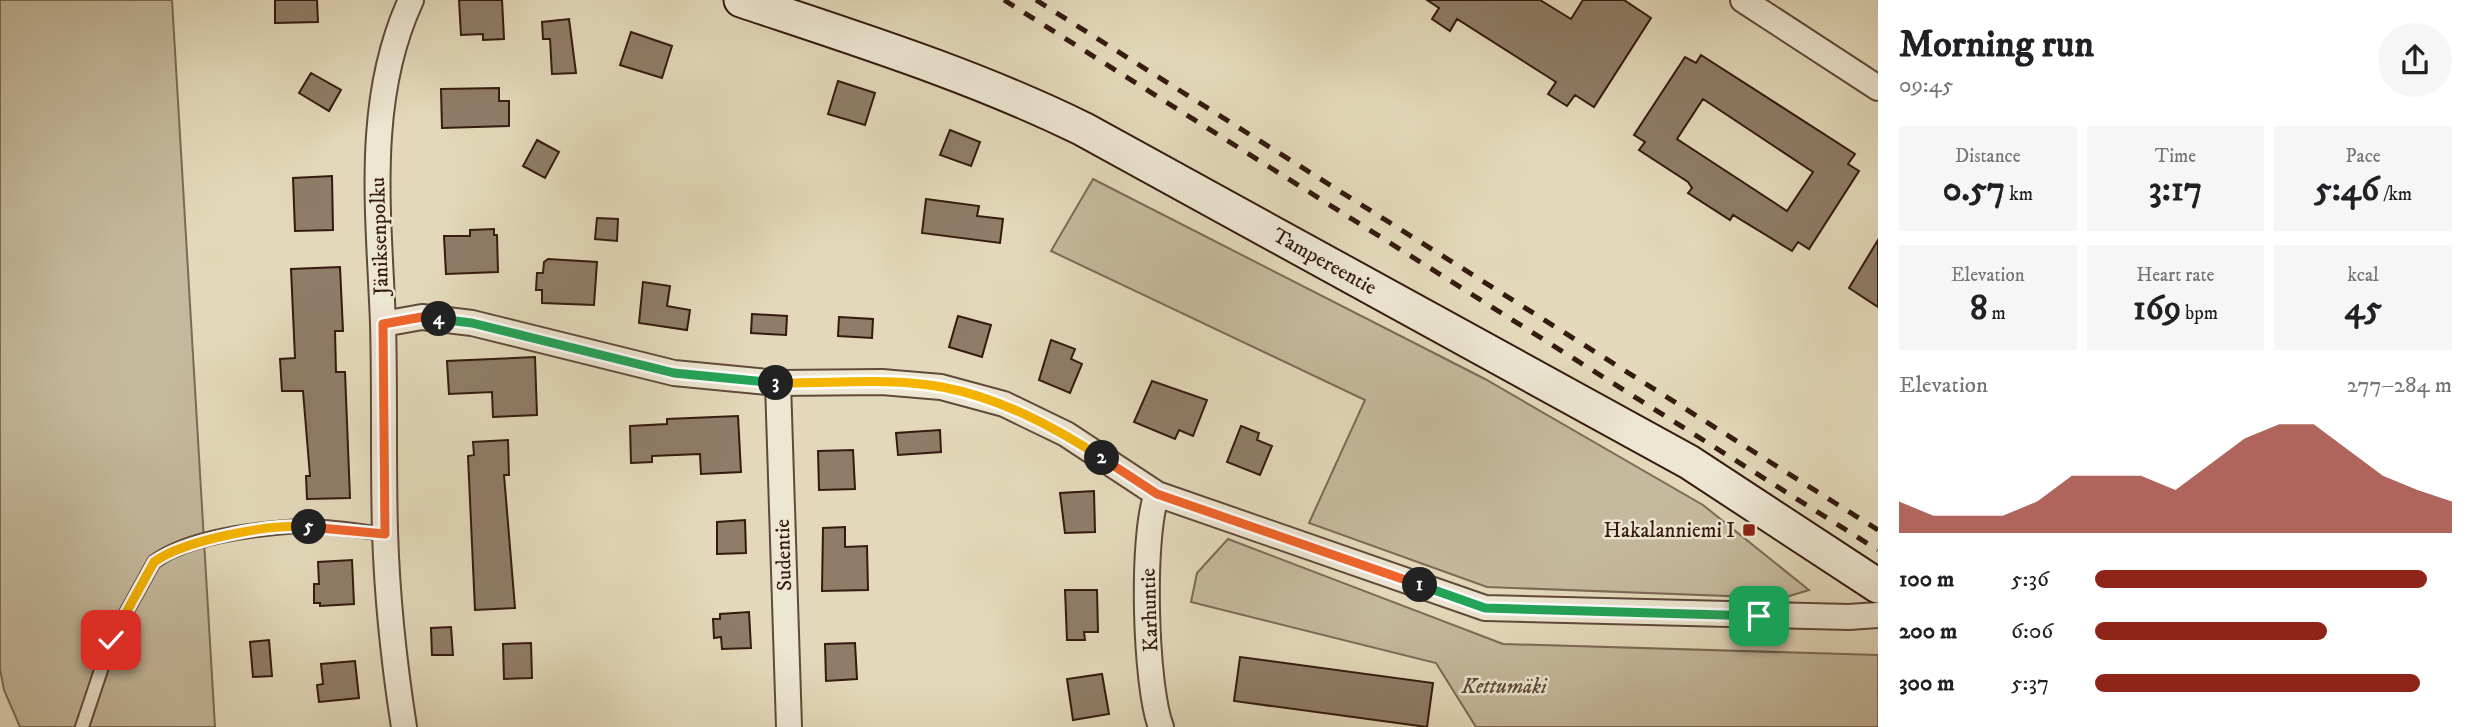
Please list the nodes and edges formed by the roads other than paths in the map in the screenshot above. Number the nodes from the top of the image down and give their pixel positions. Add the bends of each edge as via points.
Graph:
1 (411, 0) edge
2 (741, 0) edge
3 (1743, 0) edge
4 (1878, 88) edge
5 (383, 324) junction
6 (778, 383) junction
7 (1157, 494) junction
8 (385, 534) junction
9 (1878, 586) edge
10 (1878, 615) edge
11 (82, 727) edge
12 (404, 727) edge
13 (789, 727) edge
14 (1161, 727) edge

1 - 5 street, Jäniksenpolku via 398,29 380,118 375,203
2 - 9 main road, Tampereentie via 957,73 1083,129 1689,462
3 - 4 street
5 - 6 street via 422,317 472,323 674,373
5 - 8 street, Jäniksenpolku
6 - 7 street via 882,382 941,387 1004,404 1066,434
6 - 13 street, Sudentie
7 - 10 street via 1485,608
7 - 14 street, Karhuntie via 1148,543 1148,637
8 - 11 lane via 301,526 207,539 163,555 154,562 111,640
8 - 12 street, Jäniksenpolku

